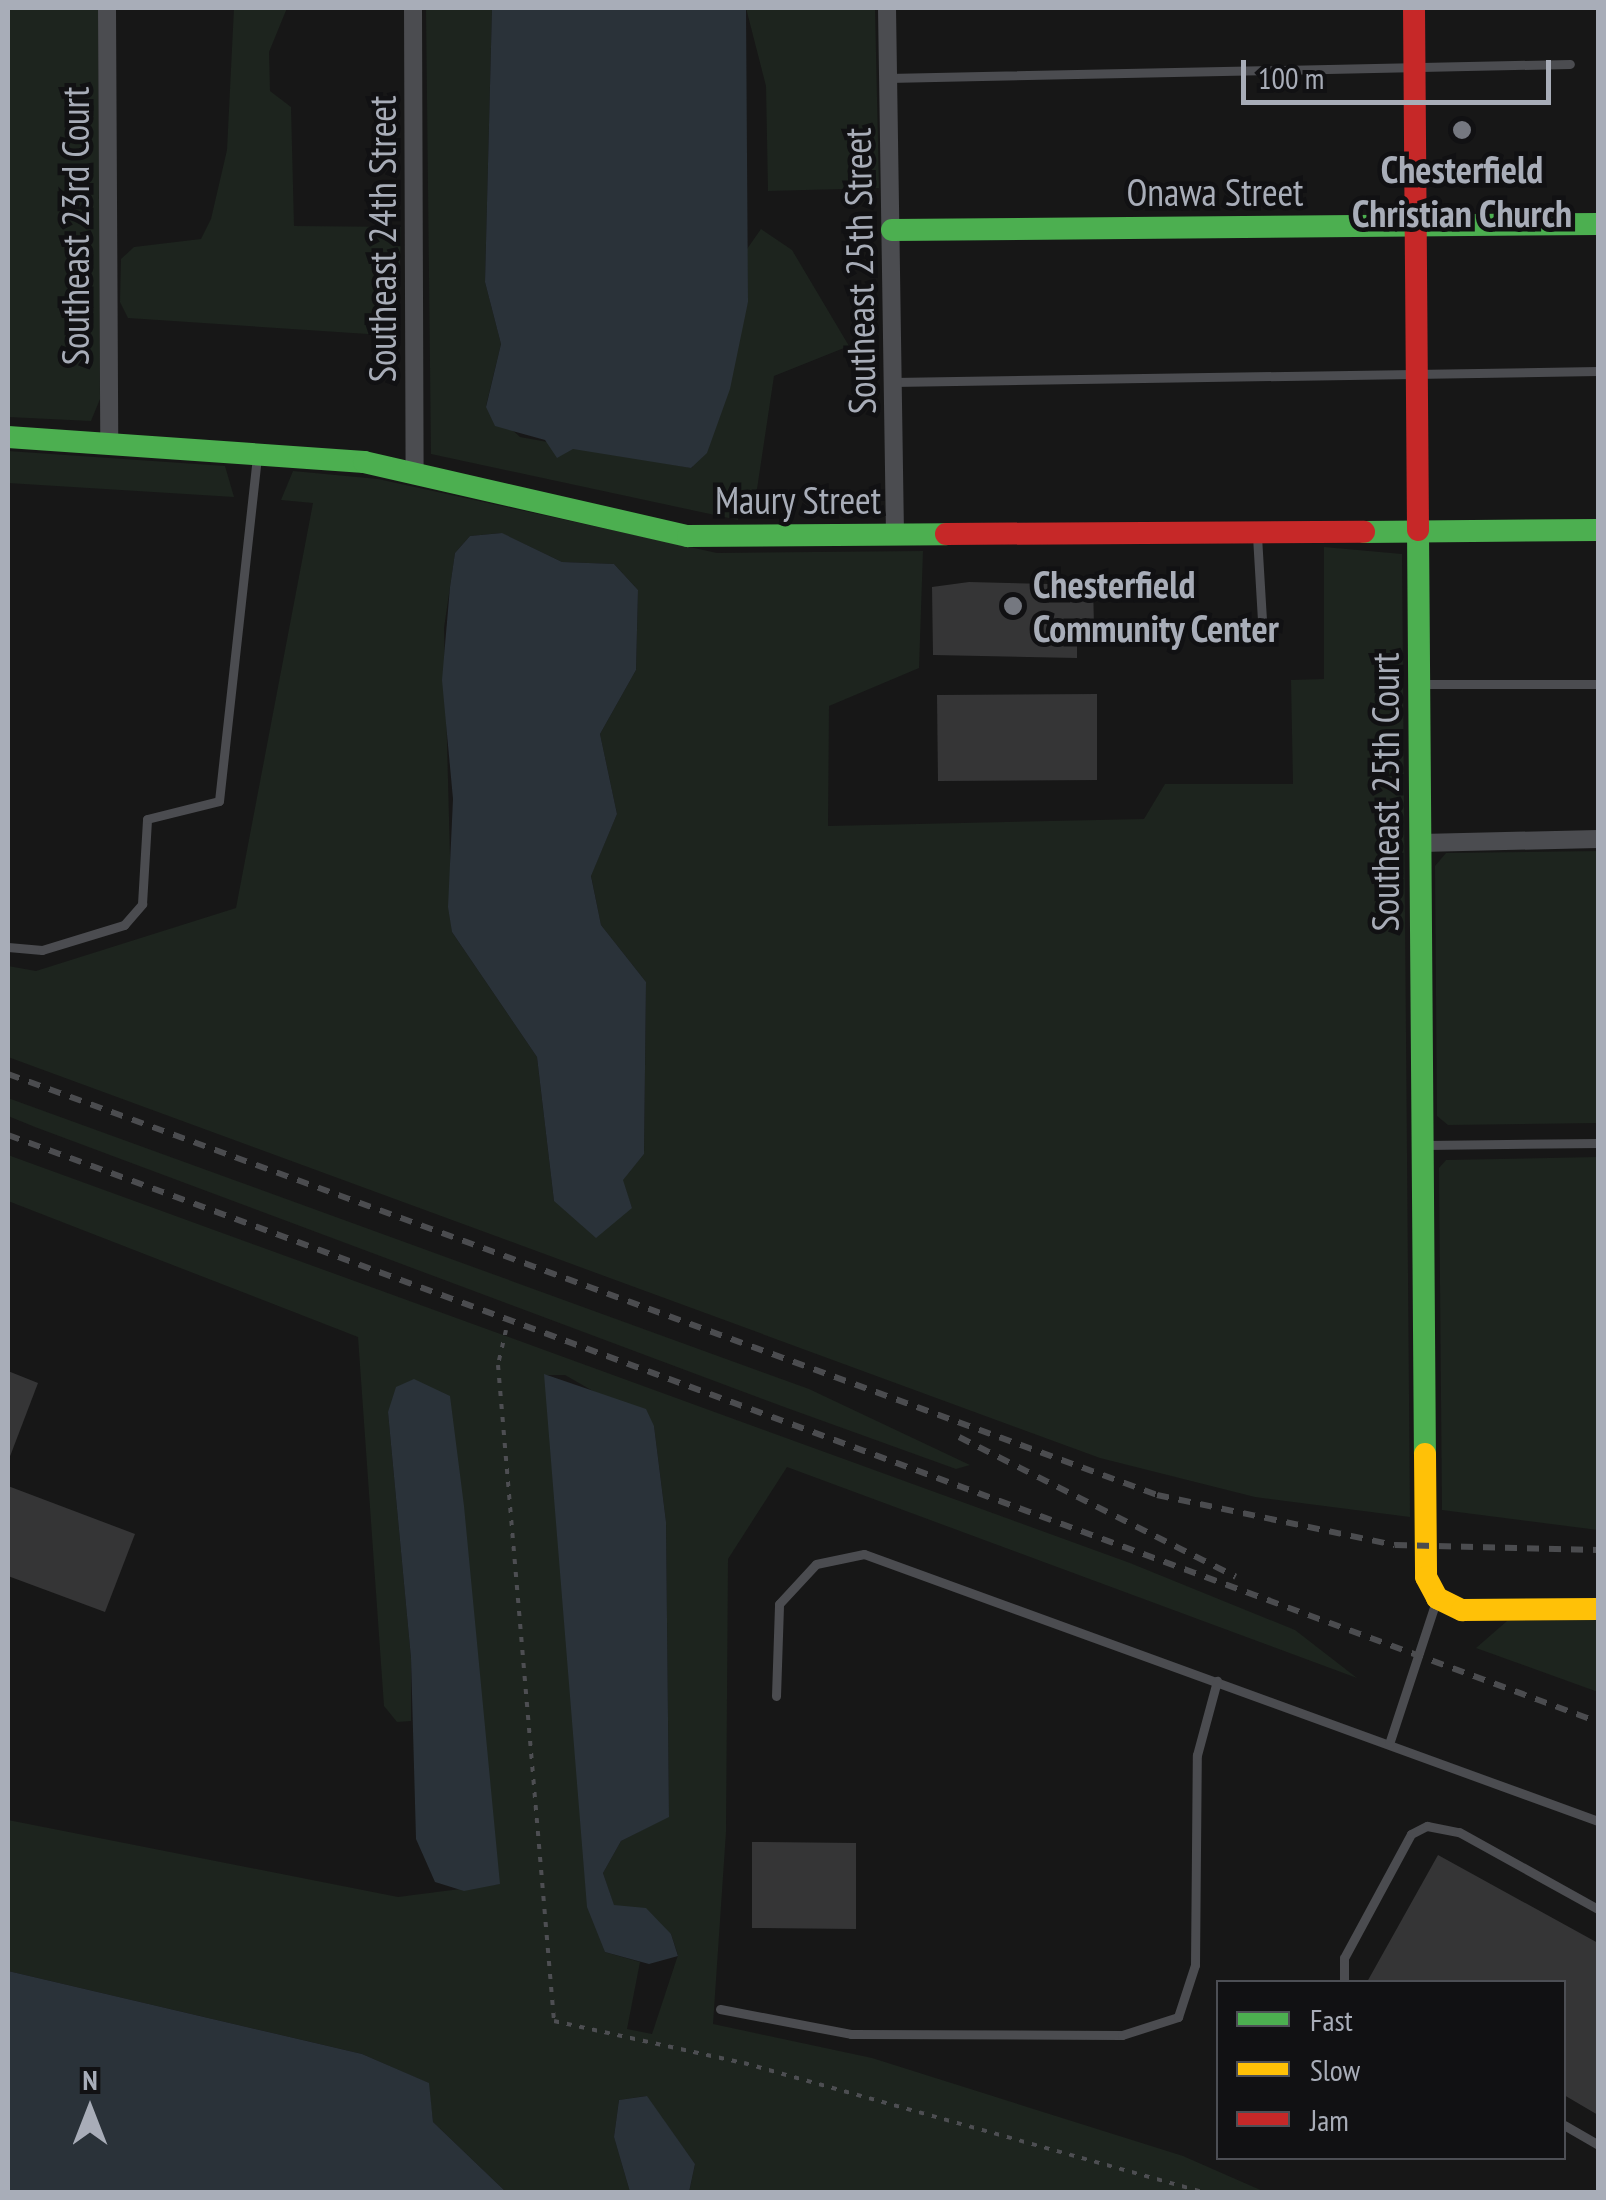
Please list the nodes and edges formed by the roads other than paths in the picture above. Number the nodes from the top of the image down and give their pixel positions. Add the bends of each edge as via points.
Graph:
1 (107, 8) edge
2 (413, 8) edge
3 (887, 8) edge
4 (1414, 8) edge
5 (1570, 64) dead end
6 (1414, 68) junction
7 (888, 78) junction
8 (1598, 224) edge
9 (1415, 226) junction
10 (892, 230) junction
11 (1598, 370) edge
12 (1417, 374) junction
13 (893, 382) junction
14 (8, 437) edge
15 (109, 445) junction
16 (258, 454) junction
17 (416, 471) junction
18 (1598, 530) edge
19 (1418, 532) junction
20 (1257, 533) junction
21 (895, 534) junction
22 (1263, 638) dead end
23 (1419, 684) junction
24 (1598, 684) edge
25 (1598, 839) edge
26 (1420, 843) junction
27 (8, 947) edge
28 (1598, 1143) edge
29 (1423, 1145) junction
30 (1431, 1588) junction
31 (1598, 1609) edge
32 (1217, 1681) junction
33 (776, 1696) dead end
34 (1388, 1744) junction
35 (1598, 1821) edge
36 (1598, 1909) edge
37 (1344, 1980) edge
38 (720, 2009) dead end
39 (1566, 2126) edge
40 (1598, 2144) edge

1 - 15 street, Southeast 23rd Court
2 - 17 street, Southeast 24th Street
3 - 7 street, Southeast 25th Street
4 - 6 street, Southeast 25th Court
5 - 6 lane
6 - 7 lane
6 - 9 street, Southeast 25th Court
7 - 10 street, Southeast 25th Street
8 - 9 street, Onawa Street
9 - 10 street, Onawa Street
9 - 12 street, Southeast 25th Court
10 - 13 street, Southeast 25th Street
11 - 12 lane
12 - 13 lane
12 - 19 street, Southeast 25th Court
13 - 21 street, Southeast 25th Street
14 - 15 street, Maury Street
15 - 16 street, Maury Street
16 - 17 street, Maury Street
16 - 27 lane via 220,801 148,819 142,904 124,925 42,950
17 - 21 street, Maury Street via 688,536
18 - 19 street, Maury Street
19 - 20 street, Maury Street
19 - 23 street, Southeast 25th Court
20 - 21 street, Maury Street
20 - 22 lane
23 - 24 lane
23 - 26 street, Southeast 25th Court
25 - 26 street
26 - 29 street, Southeast 25th Court
28 - 29 lane
29 - 30 street, Southeast 25th Court
30 - 31 street via 1462,1610
30 - 34 lane
32 - 33 lane via 864,1554 816,1564 780,1604
32 - 34 lane
32 - 38 lane via 1197,1756 1195,1965 1178,2016 1122,2035 851,2034
34 - 35 lane
36 - 37 lane via 1459,1832 1427,1826 1411,1834 1344,1958
39 - 40 lane

